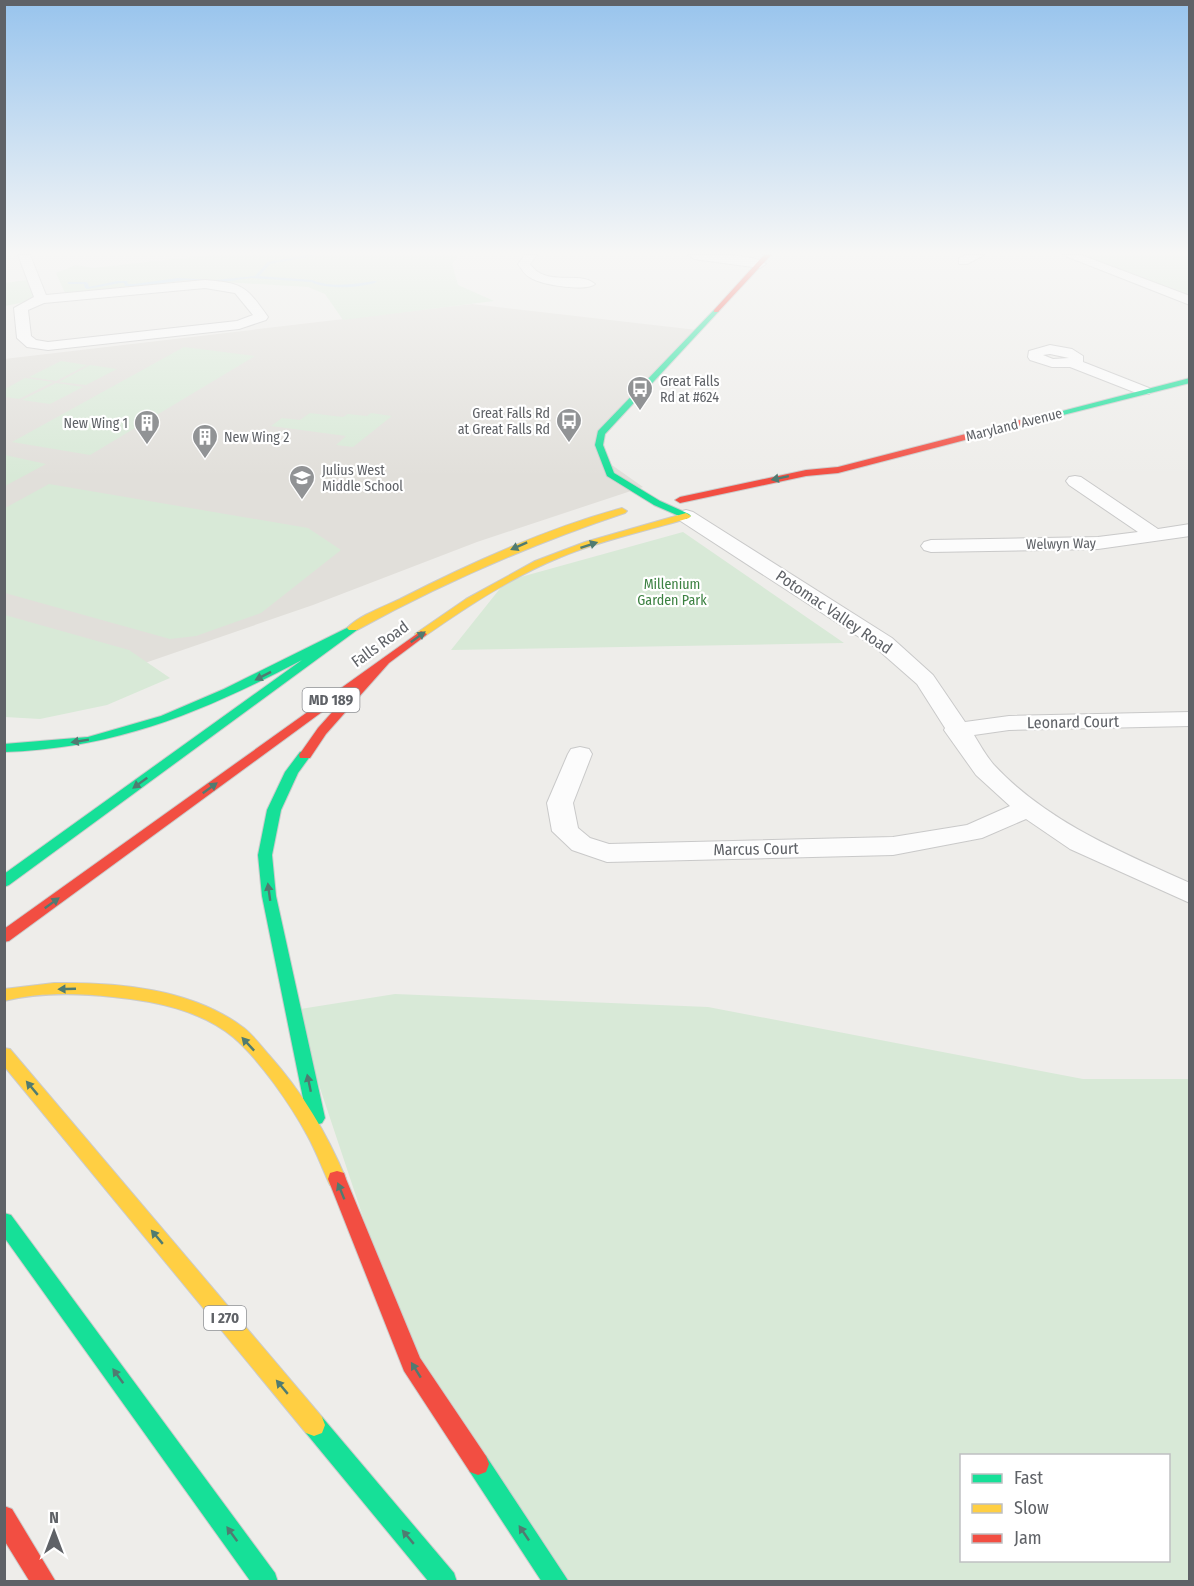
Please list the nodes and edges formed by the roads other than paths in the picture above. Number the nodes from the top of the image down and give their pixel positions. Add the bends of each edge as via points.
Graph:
1 (23, 329) edge
2 (202, 329) edge
3 (698, 329) edge
4 (1072, 363) dead end
5 (1190, 380) edge
6 (1144, 391) junction
7 (609, 463) junction
8 (627, 467) dead end
9 (838, 470) junction
10 (1075, 482) dead end
11 (667, 490) dead end
12 (620, 492) junction
13 (759, 497) dead end
14 (657, 503) junction
15 (690, 509) junction
16 (574, 525) junction
17 (1190, 530) edge
18 (1155, 535) junction
19 (931, 546) dead end
20 (351, 629) junction
21 (385, 660) junction
22 (1190, 719) edge
23 (956, 730) junction
24 (4, 748) edge
25 (580, 754) dead end
26 (1028, 808) junction
27 (4, 882) edge
28 (1190, 894) edge
29 (4, 937) edge
30 (11, 993) edge
31 (4, 1054) edge
32 (321, 1140) junction
33 (4, 1221) edge
34 (4, 1517) edge
35 (44, 1581) edge
36 (267, 1581) edge
37 (445, 1581) edge
38 (557, 1581) edge

1 - 2 street via 24,338 32,344 48,346
3 - 7 main road via 601,433 599,452
4 - 6 street
5 - 6 main road, Maryland Avenue
6 - 9 main road, Maryland Avenue
7 - 8 main road
7 - 12 main road
9 - 13 main road, Maryland Avenue via 817,482
9 -> 15 main road, Maryland Avenue via 806,472
10 - 18 street
11 - 15 main road
12 - 14 main road via 631,485
12 - 16 main road via 600,511
14 - 15 main road
14 - 16 main road, Falls Road / MD 189
21 -> 15 main road, Falls Road / MD 189 via 448,615 558,555
15 - 23 street, Potomac Valley Road via 884,643 925,680
16 -> 20 main road, Falls Road / MD 189 via 434,584
17 - 18 street, Welwyn Way
18 - 19 street, Welwyn Way via 1098,543
20 -> 24 main road via 210,702 154,723 84,741
20 -> 27 main road, Falls Road / MD 189
29 -> 21 main road, Falls Road / MD 189
32 -> 21 main road via 269,896 265,855 274,810 292,771
22 - 23 street, Leonard Court via 1009,723
23 - 26 street, Potomac Valley Road via 985,770
25 - 26 street, Marcus Court via 560,803 565,831 581,844 607,853 892,846 973,832
26 - 28 street, Potomac Valley Road via 1079,843
32 -> 30 main road via 284,1082 239,1033 201,1011 140,993 75,988
37 -> 31 main road, I 270
38 -> 32 main road via 412,1364
36 -> 33 main road
34 - 35 main road

